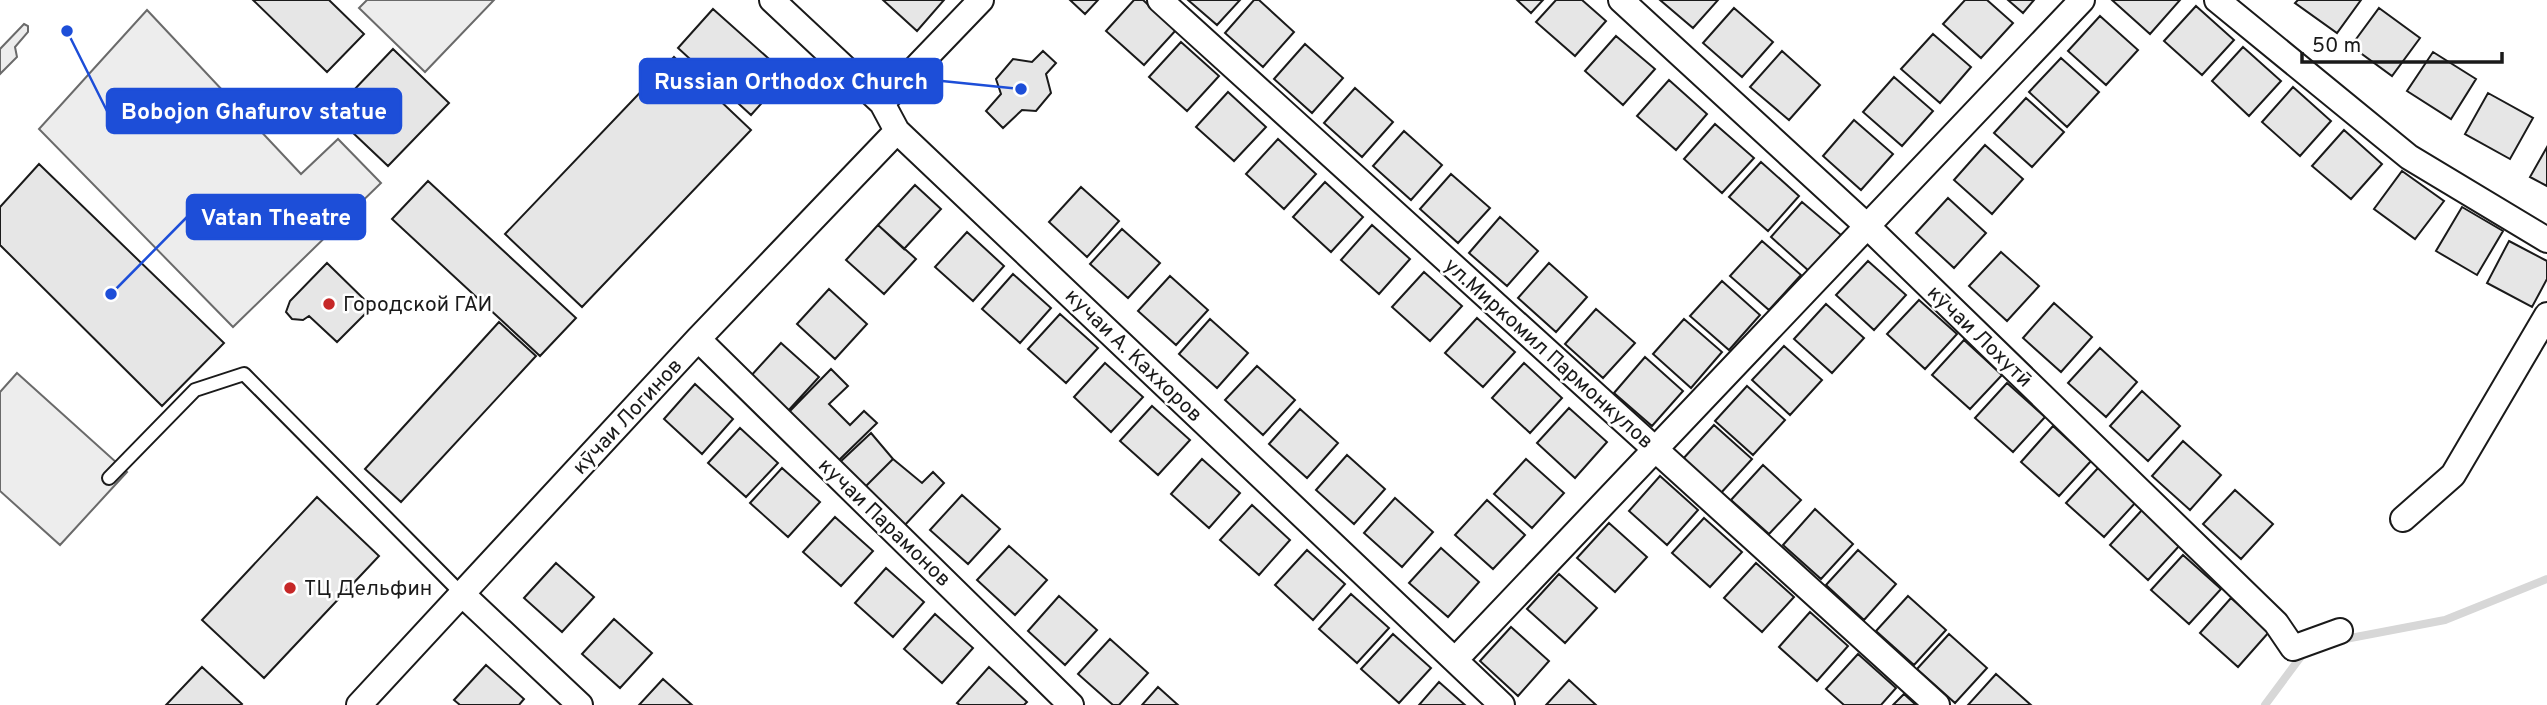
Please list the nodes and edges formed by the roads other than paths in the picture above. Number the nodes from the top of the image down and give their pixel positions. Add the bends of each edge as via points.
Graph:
1 (772, 0) edge
2 (981, 0) edge
3 (1160, 0) edge
4 (1621, 0) edge
5 (2082, 0) edge
6 (2217, 0) edge
7 (882, 103) junction
8 (897, 131) junction
9 (1867, 226) junction
10 (2547, 240) edge
11 (2547, 315) edge
12 (698, 339) junction
13 (1657, 450) junction
14 (109, 478) dead end
15 (2403, 519) dead end
16 (462, 594) junction
17 (2340, 631) dead end
18 (1455, 660) junction
19 (359, 705) edge
20 (580, 705) edge
21 (1072, 705) edge
22 (1502, 705) edge
23 (1937, 705) edge

1 - 7 street, кучаи А. Каххоров
2 - 7 street
3 - 13 street, ул.Миркомил Пармонкулов
4 - 9 street, кӯчаи Лохутӣ
5 - 9 street
6 - 10 street via 2409,157
7 - 8 street, кучаи А. Каххоров
8 - 12 street, кӯчаи Логинов
8 - 18 street, кучаи А. Каххоров
9 - 13 street
9 - 17 street, кӯчаи Лохутӣ via 2276,623 2293,648
11 - 15 street via 2453,475
12 - 16 street, кӯчаи Логинов
12 - 21 street, кучаи Парамонов
13 - 18 street
13 - 23 street, ул.Миркомил Пармонкулов
14 - 16 lane via 195,390 244,374
16 - 19 street, кӯчаи Логинов
16 - 20 street
18 - 22 street, кучаи А. Каххоров

